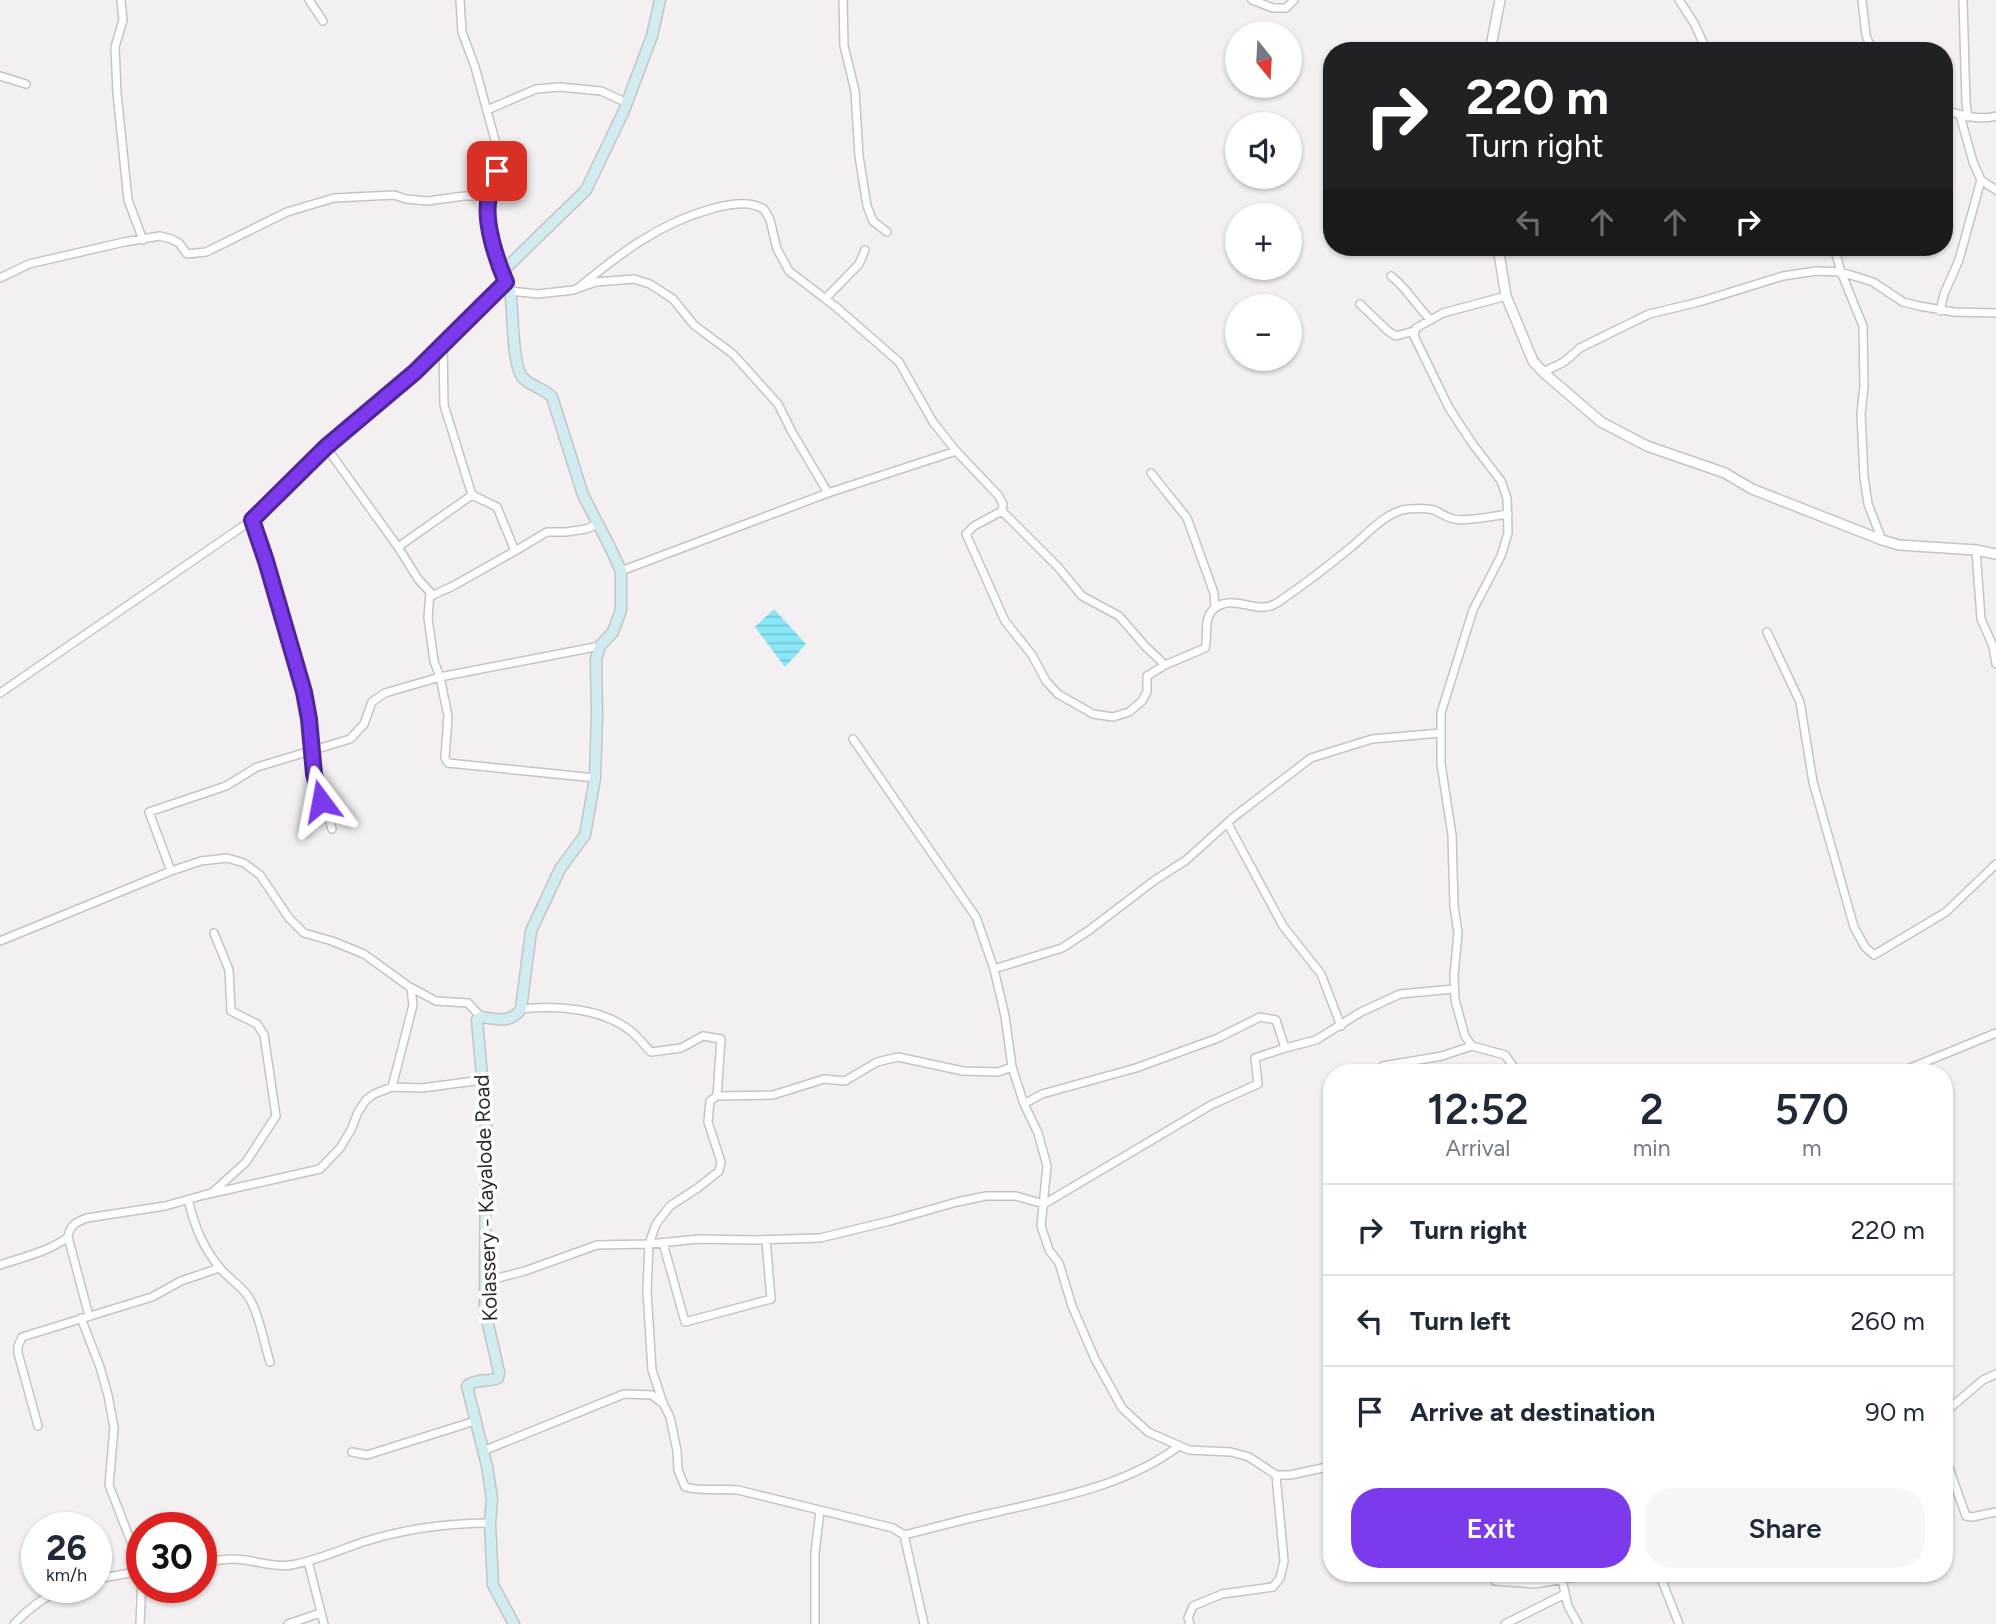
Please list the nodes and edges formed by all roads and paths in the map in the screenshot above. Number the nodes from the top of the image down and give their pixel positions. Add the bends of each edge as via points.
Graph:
1 (121, 0) edge
2 (309, 0) edge
3 (460, 0) edge
4 (660, 0) edge
5 (843, 0) edge
6 (1252, 0) edge
7 (1294, 0) edge
8 (1500, 0) edge
9 (1679, 0) edge
10 (1863, 0) edge
11 (1963, 0) edge
12 (323, 22) dead end
13 (1492, 42) edge
14 (1703, 42) edge
15 (1869, 42) edge
16 (0, 76) edge
17 (26, 84) dead end
18 (627, 103) junction
19 (486, 110) junction
20 (1953, 113) edge
21 (1964, 116) junction
22 (1996, 116) edge
23 (1981, 180) junction
24 (1996, 190) edge
25 (489, 195) junction
26 (887, 232) dead end
27 (143, 240) junction
28 (864, 250) dead end
29 (1499, 256) edge
30 (1837, 256) edge
31 (503, 271) junction
32 (1841, 272) junction
33 (1391, 276) dead end
34 (0, 278) edge
35 (508, 287) junction
36 (576, 289) junction
37 (1506, 296) junction
38 (825, 299) junction
39 (1360, 304) dead end
40 (1940, 311) junction
41 (1996, 313) edge
42 (1431, 320) junction
43 (1414, 331) junction
44 (443, 344) junction
45 (1543, 372) junction
46 (326, 447) junction
47 (956, 451) junction
48 (1151, 473) dead end
49 (828, 493) junction
50 (472, 495) junction
51 (1002, 511) junction
52 (1508, 514) junction
53 (252, 520) junction
54 (598, 524) junction
55 (1882, 540) junction
56 (398, 547) junction
57 (1976, 550) junction
58 (515, 551) junction
59 (1996, 554) edge
60 (621, 571) junction
61 (430, 596) junction
62 (1215, 608) junction
63 (1767, 632) dead end
64 (600, 646) junction
65 (1996, 664) edge
66 (1165, 665) junction
67 (440, 677) junction
68 (0, 693) edge
69 (1441, 733) junction
70 (853, 739) dead end
71 (313, 750) junction
72 (595, 779) junction
73 (1228, 824) junction
74 (332, 829) dead end
75 (1996, 864) edge
76 (171, 871) junction
77 (214, 933) dead end
78 (0, 940) edge
79 (994, 969) junction
80 (408, 986) junction
81 (1454, 989) junction
82 (520, 1009) junction
83 (481, 1017) junction
84 (1341, 1026) junction
85 (1996, 1033) edge
86 (1472, 1046) junction
87 (1285, 1048) junction
88 (1395, 1064) edge
89 (1512, 1064) edge
90 (1920, 1064) edge
91 (1012, 1067) junction
92 (482, 1080) junction
93 (392, 1087) junction
94 (717, 1096) junction
95 (1024, 1104) junction
96 (213, 1193) junction
97 (188, 1200) junction
98 (1044, 1205) junction
99 (68, 1237) junction
100 (766, 1240) junction
101 (663, 1243) junction
102 (649, 1244) junction
103 (0, 1265) edge
104 (219, 1268) junction
105 (486, 1282) junction
106 (85, 1317) junction
107 (270, 1362) dead end
108 (1996, 1374) edge
109 (663, 1403) junction
110 (1953, 1405) edge
111 (475, 1422) junction
112 (38, 1426) dead end
113 (1179, 1446) junction
114 (483, 1451) junction
115 (352, 1452) dead end
116 (1323, 1468) edge
117 (1276, 1475) junction
118 (1953, 1479) edge
119 (820, 1511) junction
120 (1996, 1513) edge
121 (490, 1523) junction
122 (126, 1529) edge
123 (905, 1535) junction
124 (217, 1561) edge
125 (308, 1561) junction
126 (1501, 1582) edge
127 (1548, 1582) edge
128 (1562, 1582) edge
129 (1663, 1582) edge
130 (1565, 1594) junction
131 (37, 1603) edge
132 (141, 1603) edge
133 (320, 1613) junction
134 (14, 1624) edge
135 (141, 1624) edge
136 (288, 1624) edge
137 (324, 1624) edge
138 (514, 1624) edge
139 (815, 1624) edge
140 (924, 1624) edge
141 (1190, 1624) edge
142 (1505, 1624) edge
143 (1577, 1624) edge
144 (1679, 1624) edge

1 - 27 street via 123,20 115,47 117,93 128,200
2 - 12 street
3 - 19 street via 463,32
4 - 18 main road
5 - 26 street via 844,46 855,91 867,206 873,221
6 - 7 street via 1286,8
8 - 13 street
9 - 14 street
10 - 15 street
11 - 21 street
16 - 17 street
18 - 19 street via 601,90 560,87 536,89
18 - 31 main road via 586,190
19 - 25 street via 495,140 497,171
20 - 21 street
21 - 22 street
21 - 23 street
23 - 24 street
23 - 40 street
25 - 27 street via 429,201 394,195 334,198 286,212 206,252 187,254 178,243 160,236
25 - 31 street via 489,227
27 - 34 street via 29,264
28 - 38 street via 859,264
29 - 37 street
30 - 32 street
31 - 35 main road
32 - 40 street via 1872,282 1903,302
32 - 45 street via 1783,276 1649,314
32 - 55 street via 1863,326 1864,477 1868,504
33 - 42 street
35 - 36 street via 538,294
35 - 44 street
35 - 54 main road via 520,373 552,397 583,495
36 - 38 street via 660,228 721,206 749,204 764,209 789,271
36 - 49 street via 596,282 634,279 673,299 694,325 733,354 778,404
37 - 42 street
37 - 45 street via 1533,361
38 - 47 street via 899,362 933,422
39 - 43 street via 1396,336
40 - 41 street
42 - 43 street
43 - 52 street via 1449,408 1501,481
44 - 46 street
44 - 50 street via 444,405
45 - 55 street via 1601,422 1647,446 1725,473 1752,489
46 - 53 street
46 - 56 street
47 - 49 street
47 - 51 street via 1002,499
48 - 62 street via 1187,518 1214,593
49 - 60 street
50 - 56 street
50 - 58 street via 497,507
51 - 66 street via 1082,596 1119,616
51 - 66 street via 974,526 967,539 1005,621 1058,694 1093,714 1113,717 1142,701 1147,676
52 - 62 street via 1455,519 1432,509 1402,510 1275,604 1259,609 1231,602
52 - 69 street via 1501,556 1473,610 1452,673 1441,713
53 - 68 street
53 - 71 street via 304,692
54 - 58 street via 566,533 547,532
54 - 60 main road
55 - 57 street
56 - 61 street
57 - 59 street
57 - 65 street via 1981,620
58 - 61 street
60 - 64 main road via 621,610 613,632
61 - 67 street via 428,618
62 - 66 street via 1206,625 1206,648
63 - 75 street via 1800,702 1813,782 1854,927 1865,947 1874,955 1946,912
64 - 67 street
64 - 72 main road via 596,659
67 - 71 street via 385,692 372,702 364,724 350,739
67 - 72 street via 448,716 448,763
69 - 73 street via 1373,739 1311,758
69 - 81 street via 1458,933
70 - 79 street via 976,917
71 - 74 street via 314,774
71 - 76 street via 257,767 226,786 149,812
72 - 82 main road via 585,835 560,869 531,931
73 - 79 street via 1185,861 1062,948
73 - 84 street via 1283,926 1321,974
76 - 78 street
76 - 80 street via 227,858 244,863 260,874 304,933 364,954
77 - 96 street via 229,970 231,1011 257,1024 264,1035 275,1116 246,1162
79 - 91 street
80 - 83 street via 436,1001 468,1003
80 - 93 street via 412,1005
81 - 84 street via 1400,994
81 - 86 street
82 - 83 main road via 510,1020
82 - 94 street via 595,1012 631,1031 651,1052 681,1048 703,1036 721,1039
83 - 92 main road, Kolassery - Kayalode Road via 477,1020
84 - 87 street via 1316,1040
85 - 90 street
86 - 88 street
86 - 89 street via 1505,1055
87 - 95 street via 1276,1020 1260,1017 1218,1038 1042,1094
87 - 98 street via 1255,1058 1258,1084 1211,1105
91 - 94 street via 998,1072 963,1071 898,1057 877,1062 845,1081 824,1079 773,1095
91 - 95 street
92 - 93 street
92 - 105 main road, Kolassery - Kayalode Road
93 - 96 street via 366,1100 340,1148 320,1169
94 - 102 street via 710,1101 708,1122 721,1162 719,1171 670,1206 656,1224
95 - 98 street via 1046,1166
96 - 97 street
97 - 99 street via 87,1218 75,1222
97 - 104 street via 201,1241
98 - 100 street via 1016,1196 986,1196 820,1238
98 - 113 street via 1041,1226 1049,1250 1059,1263 1095,1359 1122,1408 1148,1432
99 - 103 street via 44,1251
99 - 106 street
100 - 101 street
100 - 101 street via 771,1298 685,1322
101 - 102 street
102 - 105 street via 597,1245
102 - 109 street via 652,1370
104 - 106 street via 152,1297
104 - 107 street via 248,1296
105 - 111 main road, Kolassery - Kayalode Road via 485,1311 499,1372 498,1378 467,1386
106 - 112 street via 20,1341 18,1353
106 - 122 street via 114,1427 109,1485
108 - 110 street
109 - 114 street via 652,1395 624,1394
109 - 119 street via 685,1487 738,1490
111 - 114 main road, Kolassery - Kayalode Road
111 - 115 street via 367,1455
113 - 117 street via 1249,1457
113 - 123 street via 1142,1470 1073,1494
114 - 121 main road, Kolassery - Kayalode Road via 492,1499
116 - 117 street
117 - 141 street via 1284,1561 1280,1578 1273,1587 1222,1594 1193,1606
118 - 120 street via 1966,1516
119 - 123 street
119 - 139 street
121 - 125 street via 425,1528 366,1541
121 - 138 main road, Kolassery - Kayalode Road via 493,1585
123 - 140 street
124 - 125 street via 233,1559 274,1567
125 - 133 street
126 - 127 street
128 - 130 street
129 - 144 street
130 - 142 street
130 - 143 street
131 - 134 street
132 - 135 street
133 - 136 street
133 - 137 street

